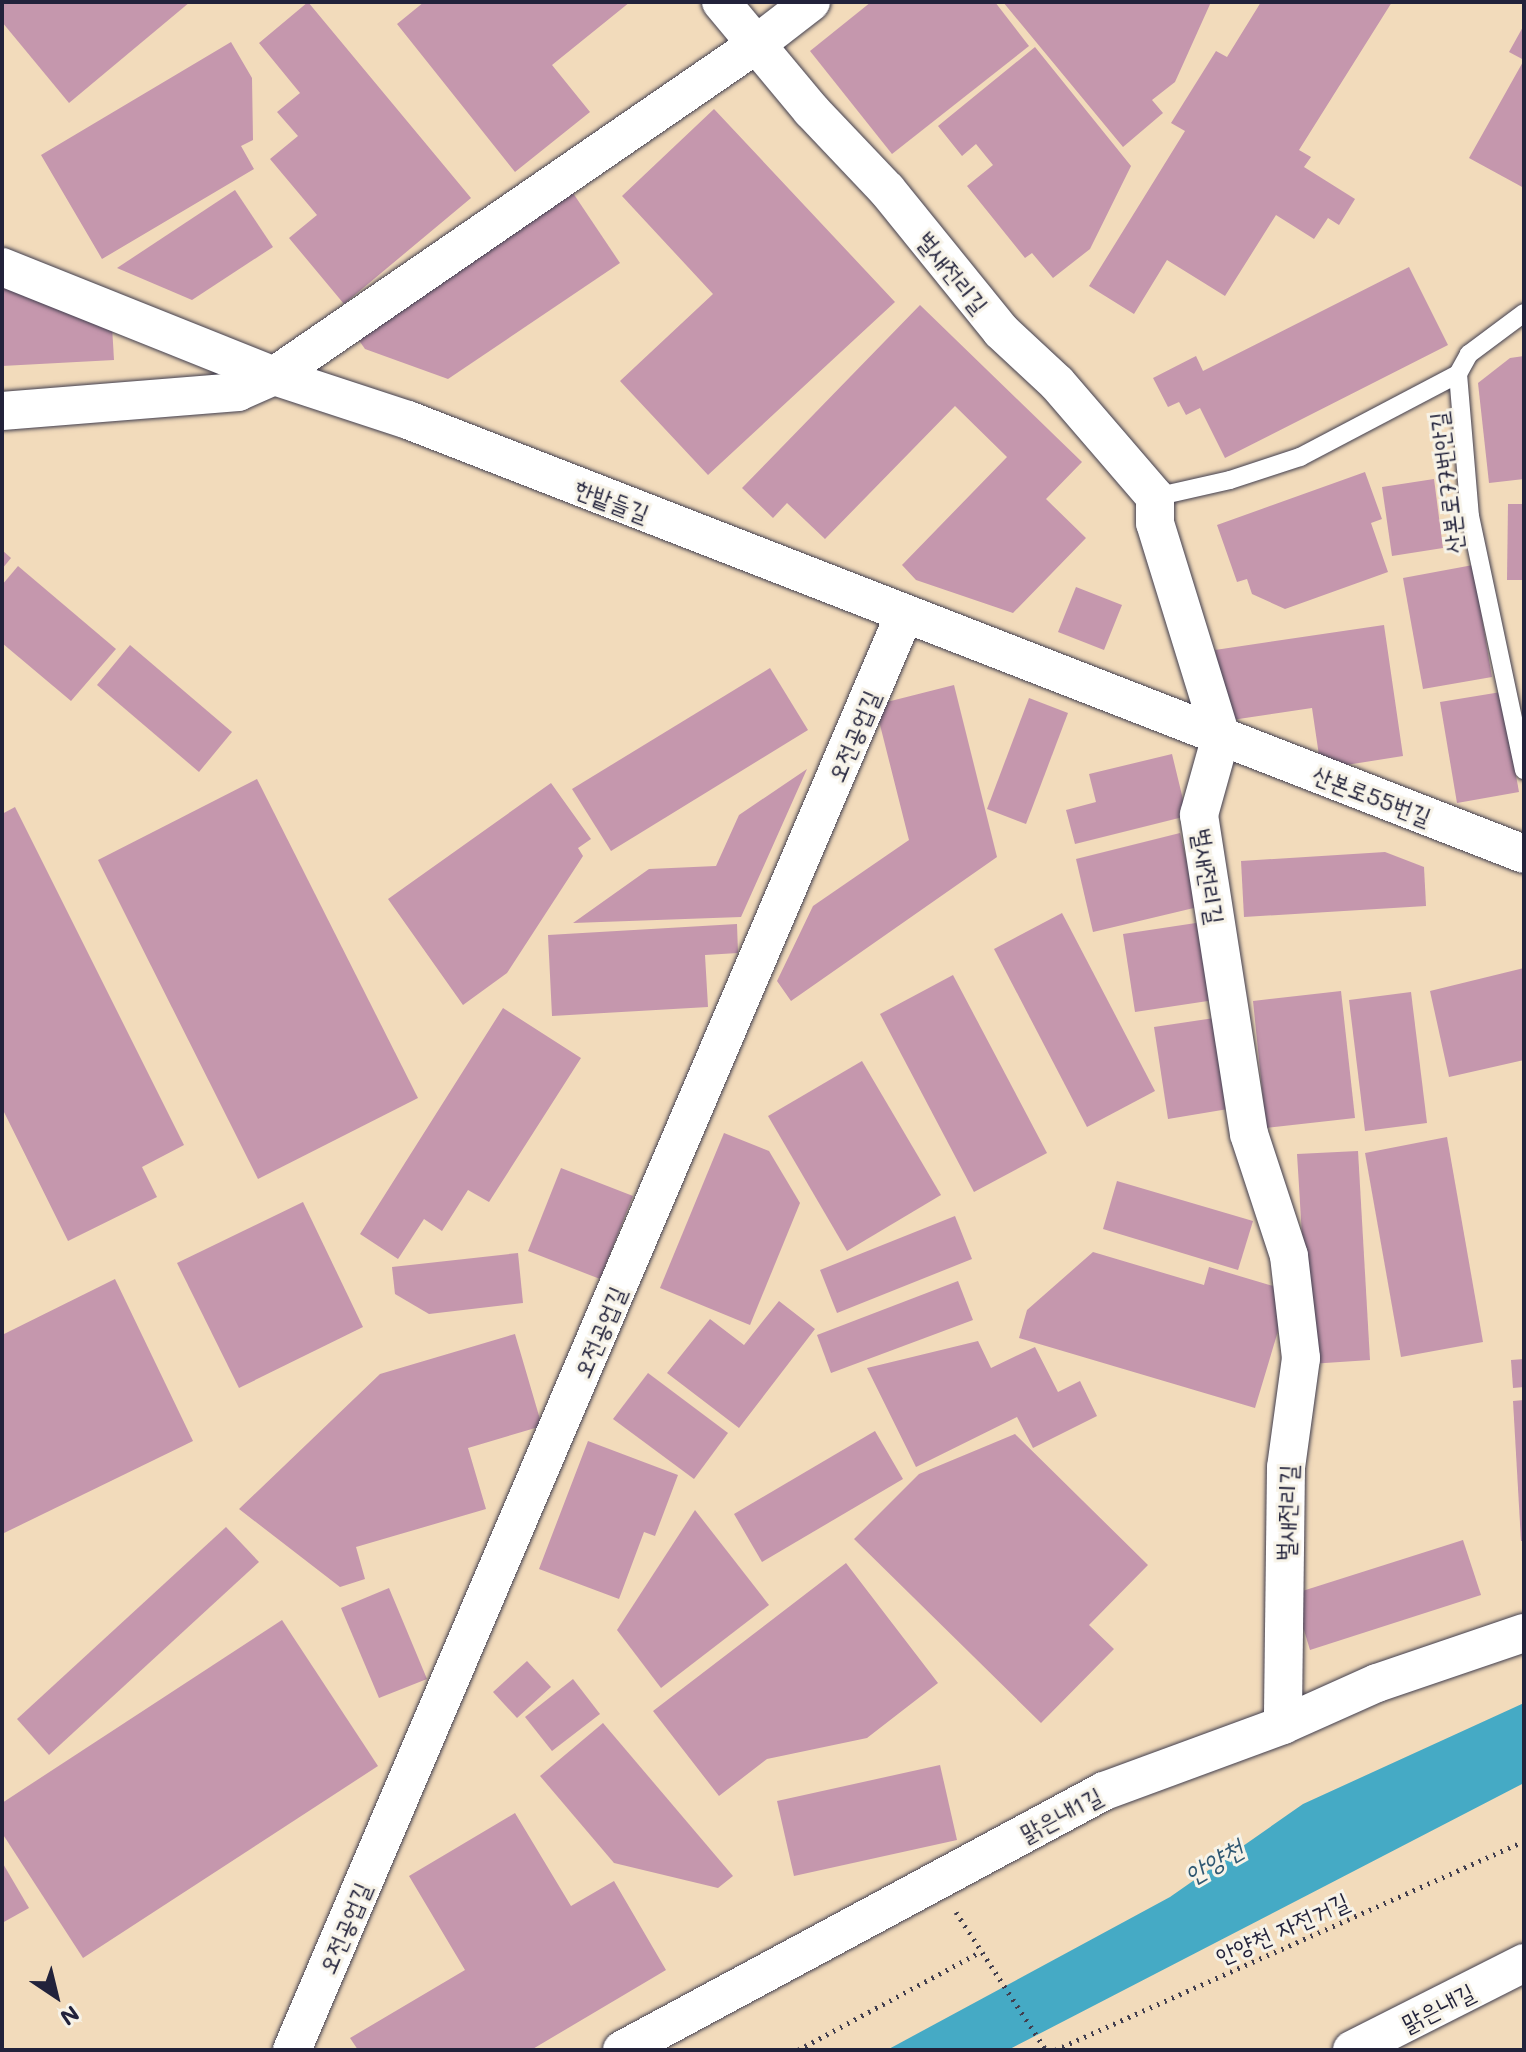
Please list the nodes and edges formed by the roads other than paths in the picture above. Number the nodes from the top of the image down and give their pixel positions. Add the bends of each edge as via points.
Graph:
1 (721, 2) edge
2 (811, 2) edge
3 (754, 46) junction
4 (2, 267) edge
5 (1524, 313) edge
6 (1458, 374) junction
7 (274, 376) junction
8 (2, 411) edge
9 (1155, 497) junction
10 (905, 613) junction
11 (1221, 736) junction
12 (1524, 770) edge
13 (1524, 854) edge
14 (1524, 1633) edge
15 (1283, 1725) junction
16 (1524, 1963) edge
17 (292, 2050) edge
18 (622, 2050) edge
19 (1352, 2050) edge

1 - 3 street, 벌새전리길
2 - 3 street
3 - 7 street
3 - 9 street, 벌새전리길 via 887,190 1001,331 1057,383
4 - 7 street, 한밭들길
5 - 6 lane via 1469,354
6 - 9 lane via 1300,457
6 - 12 lane, 산본로77번안길 via 1470,516
7 - 8 street via 238,392
7 - 10 street, 한밭들길 via 408,420
9 - 11 street via 1155,523
10 - 11 street, 한밭들길
10 - 17 street, 오전공업길
11 - 13 street, 산본로55번길
11 - 15 street, 벌새전리길 via 1199,815 1249,1134 1289,1256 1301,1358 1286,1467
14 - 15 street, 맑은내1길 via 1377,1683
15 - 18 street, 맑은내1길 via 1104,1791
16 - 19 street, 맑은내길

